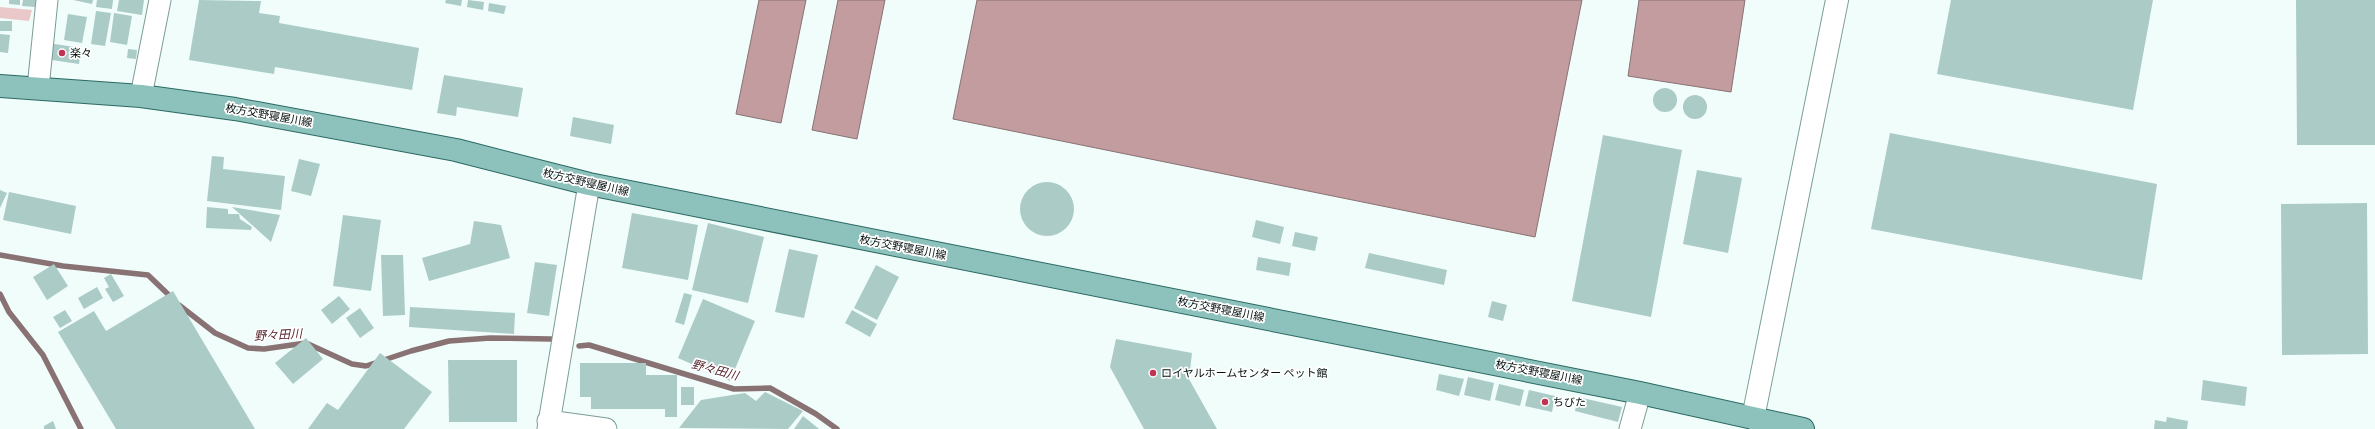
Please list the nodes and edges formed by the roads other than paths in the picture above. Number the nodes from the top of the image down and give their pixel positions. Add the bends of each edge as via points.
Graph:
1 (47, 0) edge
2 (160, 0) edge
3 (1837, 0) edge
4 (0, 86) edge
5 (38, 88) junction
6 (141, 96) junction
7 (589, 184) junction
8 (1640, 393) junction
9 (1752, 418) junction
10 (548, 425) edge
11 (606, 429) edge
12 (1630, 429) edge
13 (1803, 429) edge

1 - 5 street
2 - 6 street
3 - 9 street
4 - 5 main road, 枚方交野寝屋川線
5 - 6 main road, 枚方交野寝屋川線
6 - 7 main road, 枚方交野寝屋川線 via 235,108 456,150
7 - 8 main road, 枚方交野寝屋川線
7 - 10 street
8 - 9 main road, 枚方交野寝屋川線
8 - 12 street
9 - 13 main road, 枚方交野寝屋川線
10 - 11 street

